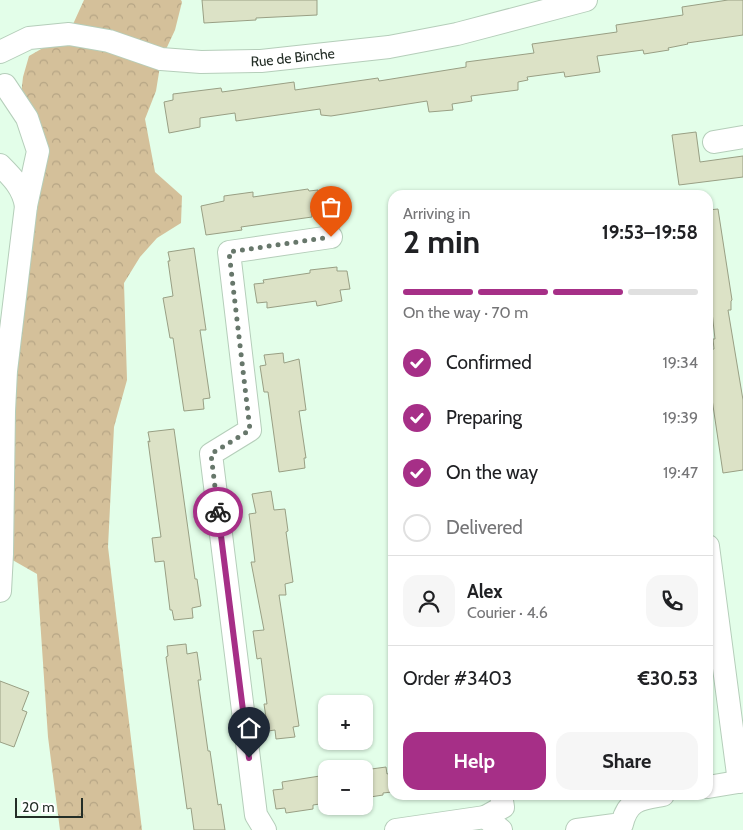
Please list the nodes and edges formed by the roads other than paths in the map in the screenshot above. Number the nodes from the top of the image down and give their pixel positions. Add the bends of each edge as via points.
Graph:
1 (586, 0) edge
2 (0, 52) edge
3 (0, 58) edge
4 (2, 89) edge
5 (743, 137) edge
6 (714, 142) dead end
7 (0, 165) edge
8 (26, 206) junction
9 (331, 237) dead end
10 (713, 582) edge
11 (0, 591) edge
12 (741, 781) edge
13 (713, 786) edge
14 (502, 800) edge
15 (637, 800) edge
16 (493, 824) edge
17 (622, 827) edge
18 (265, 830) edge
19 (396, 830) edge
20 (577, 830) edge

1 - 2 street, Rue de Binche via 457,34 389,47 261,61 161,60 110,40 68,34 29,38
3 - 4 street via 6,68
4 - 8 street via 27,118 38,151
5 - 6 street
7 - 8 street via 16,180
8 - 11 street via 6,371
9 - 18 street via 229,252 250,430 211,454 256,815
10 - 12 street
12 - 13 street
14 - 16 street via 503,807
15 - 17 street via 624,814
16 - 19 street
17 - 20 street

